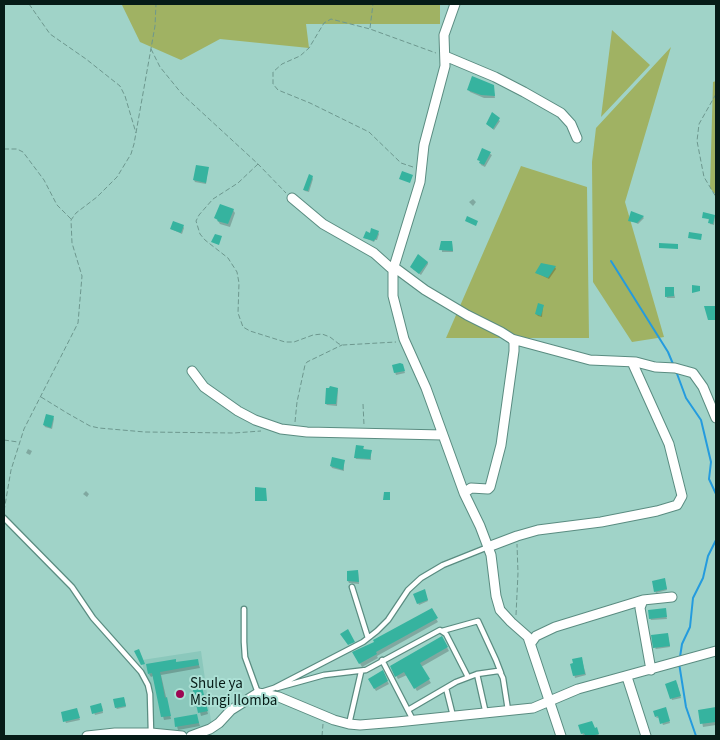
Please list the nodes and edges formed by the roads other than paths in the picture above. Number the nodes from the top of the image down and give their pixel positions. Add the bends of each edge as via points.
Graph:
1 (455, 4) edge
2 (445, 56) junction
3 (577, 138) dead end
4 (292, 198) road end
5 (393, 268) junction
6 (512, 339) junction
7 (632, 362) junction
8 (192, 371) dead end
9 (716, 418) edge
10 (443, 435) junction
11 (464, 493) junction
12 (4, 516) edge
13 (488, 547) junction
14 (352, 587) dead end
15 (672, 597) dead end
16 (643, 600) junction
17 (244, 609) dead end
18 (442, 631) junction
19 (368, 638) junction
20 (531, 643) junction
21 (716, 651) edge
22 (382, 660) junction
23 (651, 670) junction
24 (360, 672) junction
25 (501, 673) junction
26 (476, 674) junction
27 (468, 677) junction
28 (627, 677) junction
29 (274, 688) junction
30 (446, 688) junction
31 (258, 693) junction
32 (549, 701) junction
33 (408, 710) junction
34 (508, 711) junction
35 (486, 714) junction
36 (454, 716) junction
37 (413, 720) junction
38 (349, 724) junction
39 (151, 733) junction
40 (87, 736) edge
41 (182, 736) edge
42 (191, 736) edge
43 (561, 736) edge
44 (646, 736) edge

1 - 2 street via 444,34
2 - 3 street via 495,77 561,113
2 - 5 street via 443,76 424,145 420,182
4 - 5 street via 323,224 374,253
5 - 6 street
5 - 10 street via 393,296 404,339
6 - 7 street via 590,360
6 - 11 street via 514,351 501,445 490,488 471,488
7 - 9 street via 693,373 703,387
7 - 13 street via 669,444 682,496 678,505 601,522 538,530
8 - 10 street via 204,387 238,411 264,423 295,431
10 - 11 street
11 - 13 street
12 - 39 lane via 72,587 141,672 150,694
13 - 19 lane via 443,565 421,578 408,590 388,620
13 - 20 street via 500,610
14 - 19 lane
15 - 16 street
16 - 20 street via 543,632
16 - 23 street via 640,608
17 - 31 lane via 245,658
18 - 22 lane via 436,631
18 - 25 lane via 478,622
18 - 27 lane
19 - 29 lane
20 - 32 street
21 - 23 street
22 - 24 lane
22 - 33 lane
23 - 28 street
24 - 29 lane via 324,675
24 - 38 lane
25 - 26 lane
25 - 34 lane
26 - 27 lane
26 - 35 lane
27 - 30 lane
28 - 32 street via 578,689
28 - 44 street
29 - 31 lane
30 - 33 lane
30 - 36 lane
31 - 38 street via 280,697
31 - 42 street via 231,710 210,729
32 - 34 street via 538,707
32 - 43 street
33 - 37 lane
34 - 35 street
35 - 36 street
36 - 37 street
37 - 38 street
39 - 40 street
39 - 41 street

